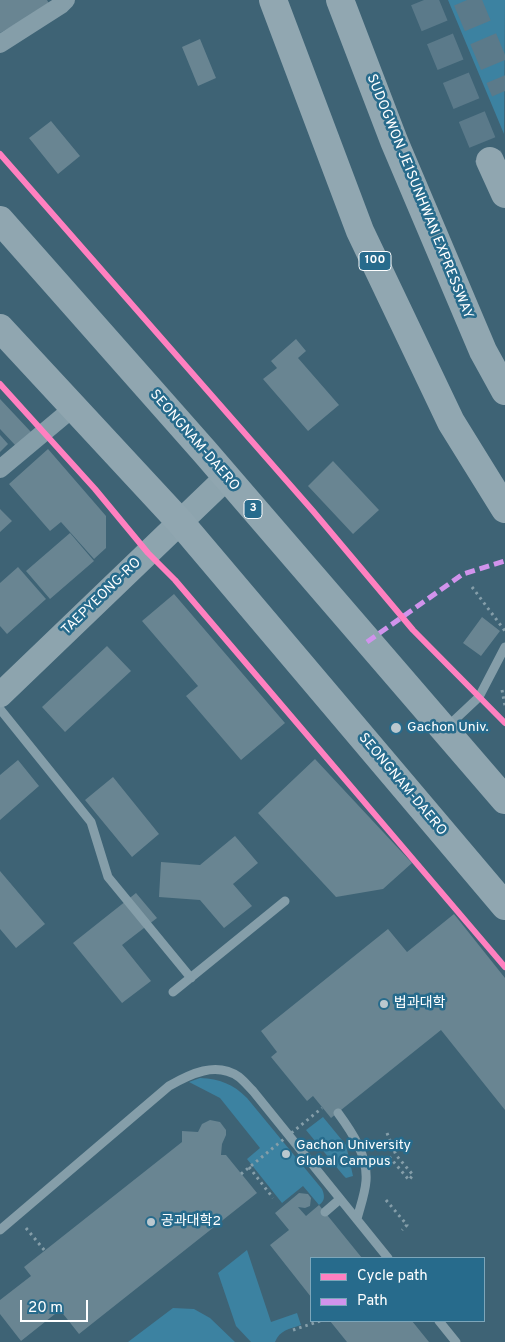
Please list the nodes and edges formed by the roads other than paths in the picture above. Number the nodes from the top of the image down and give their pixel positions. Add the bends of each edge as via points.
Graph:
1 (66, 0) edge
2 (273, 0) edge
3 (340, 0) edge
4 (0, 44) edge
5 (490, 161) tunnel mouth
6 (505, 194) edge
7 (0, 220) edge
8 (0, 328) edge
9 (505, 391) edge
10 (73, 408) junction
11 (0, 469) edge
12 (226, 478) junction
13 (505, 509) edge
14 (180, 522) junction
15 (505, 647) edge
16 (0, 695) edge
17 (0, 709) edge
18 (444, 730) junction
19 (505, 800) edge
20 (285, 901) dead end
21 (505, 906) edge
22 (191, 978) junction
23 (173, 992) dead end
24 (338, 1113) dead end
25 (340, 1199) junction
26 (325, 1212) dead end
27 (357, 1220) junction
28 (0, 1230) edge
29 (387, 1257) edge
30 (440, 1322) edge
31 (456, 1342) edge

1 - 4 street
2 - 13 highway, 100 via 360,231 451,422
3 - 9 highway, SUDOGWON JE1SUNHWAN EXPRESSWAY via 394,141 483,351
5 - 6 main road
7 - 12 main road, SEONGNAM-DAERO / 3
8 - 10 main road, SEONGNAM-DAERO
10 - 11 street
10 - 14 main road, SEONGNAM-DAERO
12 - 14 main road, TAEPYEONG-RO
12 - 18 main road, SEONGNAM-DAERO / 3
14 - 16 main road, TAEPYEONG-RO
14 - 21 main road, SEONGNAM-DAERO
15 - 18 lane via 479,698
17 - 22 lane via 91,822 108,877
18 - 19 main road, SEONGNAM-DAERO / 3
20 - 22 lane
22 - 23 lane
24 - 27 lane via 364,1159 366,1180
25 - 26 lane
25 - 27 lane
25 - 28 lane via 239,1077 223,1070 206,1070 189,1074 169,1086
27 - 29 lane
30 - 31 lane

